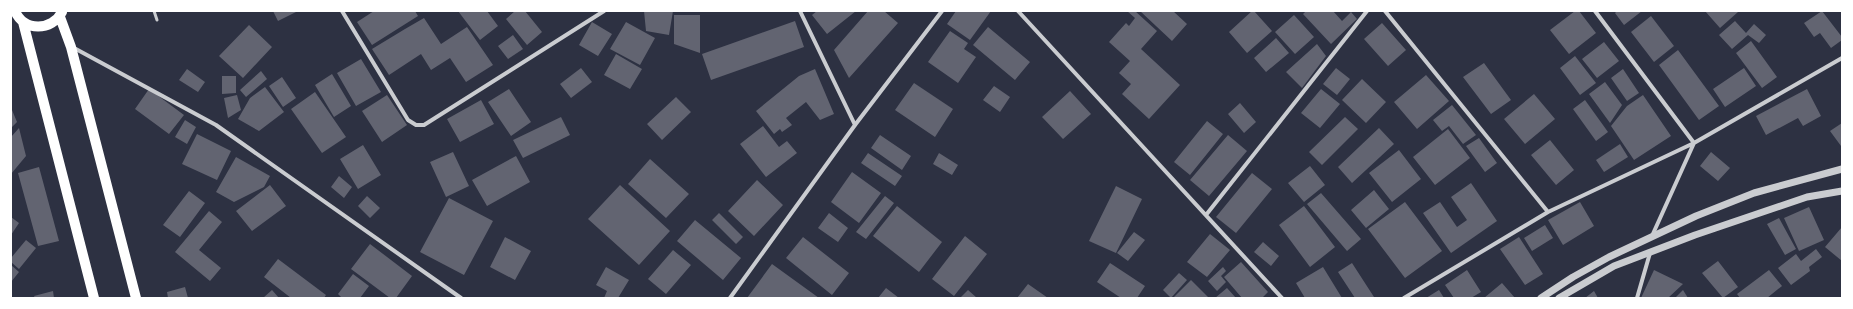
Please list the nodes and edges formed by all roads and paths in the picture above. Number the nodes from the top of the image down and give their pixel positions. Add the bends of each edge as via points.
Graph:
1 (15, 11) edge
2 (154, 11) edge
3 (342, 11) edge
4 (604, 11) edge
5 (800, 11) edge
6 (942, 11) edge
7 (1018, 11) edge
8 (1367, 11) edge
9 (1385, 11) edge
10 (1595, 11) edge
11 (61, 14) edge
12 (157, 20) dead end
13 (24, 22) junction
14 (71, 47) junction
15 (1842, 58) edge
16 (855, 126) junction
17 (1694, 142) junction
18 (1842, 169) edge
19 (1842, 191) edge
20 (1548, 212) junction
21 (1206, 216) junction
22 (1652, 236) junction
23 (1650, 253) junction
24 (94, 298) edge
25 (136, 298) edge
26 (461, 298) edge
27 (730, 298) edge
28 (1282, 298) edge
29 (1404, 298) edge
30 (1541, 298) edge
31 (1559, 298) edge
32 (1637, 298) edge

1 - 13 main road
2 - 12 lane
3 - 4 street via 408,120 416,125 424,125
5 - 16 street
6 - 16 street
7 - 21 street
8 - 21 street
9 - 20 street
10 - 17 street
11 - 13 main road via 47,26 40,27
11 - 14 main road
13 - 24 main road
14 - 25 main road
14 - 26 street via 216,125
15 - 17 street
16 - 27 street
17 - 20 street
17 - 22 street
18 - 22 street via 1754,194
19 - 23 street via 1807,197 1762,211
20 - 29 street
21 - 28 street
22 - 30 street via 1579,273
23 - 31 street via 1614,266
23 - 32 street

